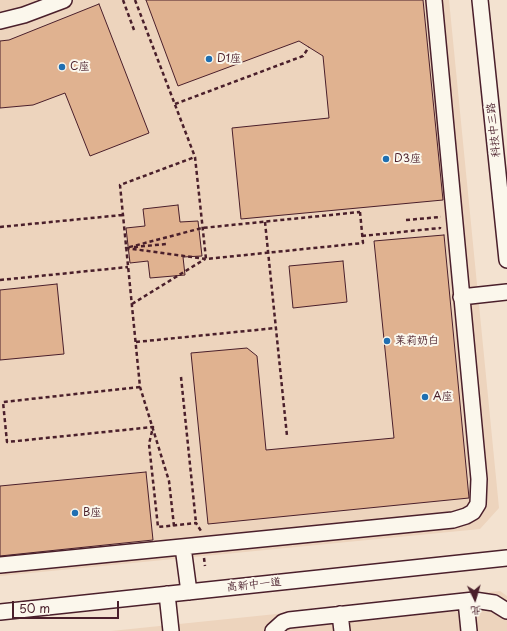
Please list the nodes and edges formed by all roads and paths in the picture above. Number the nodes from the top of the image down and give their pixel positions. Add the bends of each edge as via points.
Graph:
1 (64, 0) edge
2 (123, 0) edge
3 (135, 0) edge
4 (434, 0) edge
5 (480, 0) edge
6 (0, 21) edge
7 (134, 30) dead end
8 (309, 47) dead end
9 (175, 104) junction
10 (195, 157) junction
11 (122, 215) junction
12 (453, 215) junction
13 (406, 220) dead end
14 (265, 222) junction
15 (0, 227) edge
16 (202, 228) junction
17 (440, 228) dead end
18 (362, 236) junction
19 (168, 244) dead end
20 (126, 248) junction
21 (268, 253) junction
22 (206, 259) junction
23 (507, 260) edge
24 (128, 267) junction
25 (0, 280) edge
26 (507, 292) edge
27 (461, 297) junction
28 (132, 304) junction
29 (276, 328) junction
30 (136, 342) junction
31 (181, 377) dead end
32 (140, 388) junction
33 (153, 426) junction
34 (287, 436) dead end
35 (196, 523) dead end
36 (174, 526) dead end
37 (158, 527) dead end
38 (183, 547) junction
39 (507, 558) edge
40 (0, 565) edge
41 (189, 592) junction
42 (167, 594) junction
43 (466, 601) junction
44 (507, 611) edge
45 (0, 612) edge
46 (340, 614) junction
47 (171, 631) edge
48 (273, 631) edge
49 (342, 631) edge
50 (469, 631) edge

1 - 6 street
2 - 7 path
3 - 9 path
4 - 12 street
5 - 23 street, 科技中三路
8 - 9 path via 302,56
9 - 10 path
10 - 11 path via 120,185
10 - 16 path
11 - 15 path
11 - 20 path
12 - 13 path
12 - 27 street
14 - 16 path
14 - 18 path via 360,212
14 - 21 path
16 - 20 path
16 - 22 path
17 - 18 path
18 - 21 path via 363,243
19 - 20 path
20 - 22 path
20 - 24 path
21 - 22 path
21 - 29 path
22 - 28 path
24 - 25 path
24 - 28 path
26 - 27 street
27 - 38 street via 480,486 478,504 473,512 453,520
28 - 30 path
29 - 30 path
29 - 34 path
30 - 32 path
31 - 35 path
32 - 33 path
32 - 33 path via 3,402 7,442
33 - 36 path via 169,481
33 - 37 path via 150,444
38 - 40 street
38 - 41 street
39 - 41 street, 高新中一道
41 - 42 street, 高新中一道
42 - 45 street, 高新中一道
42 - 47 street
43 - 44 street via 494,603
43 - 46 street
43 - 50 street
46 - 48 street via 289,620
46 - 49 street

